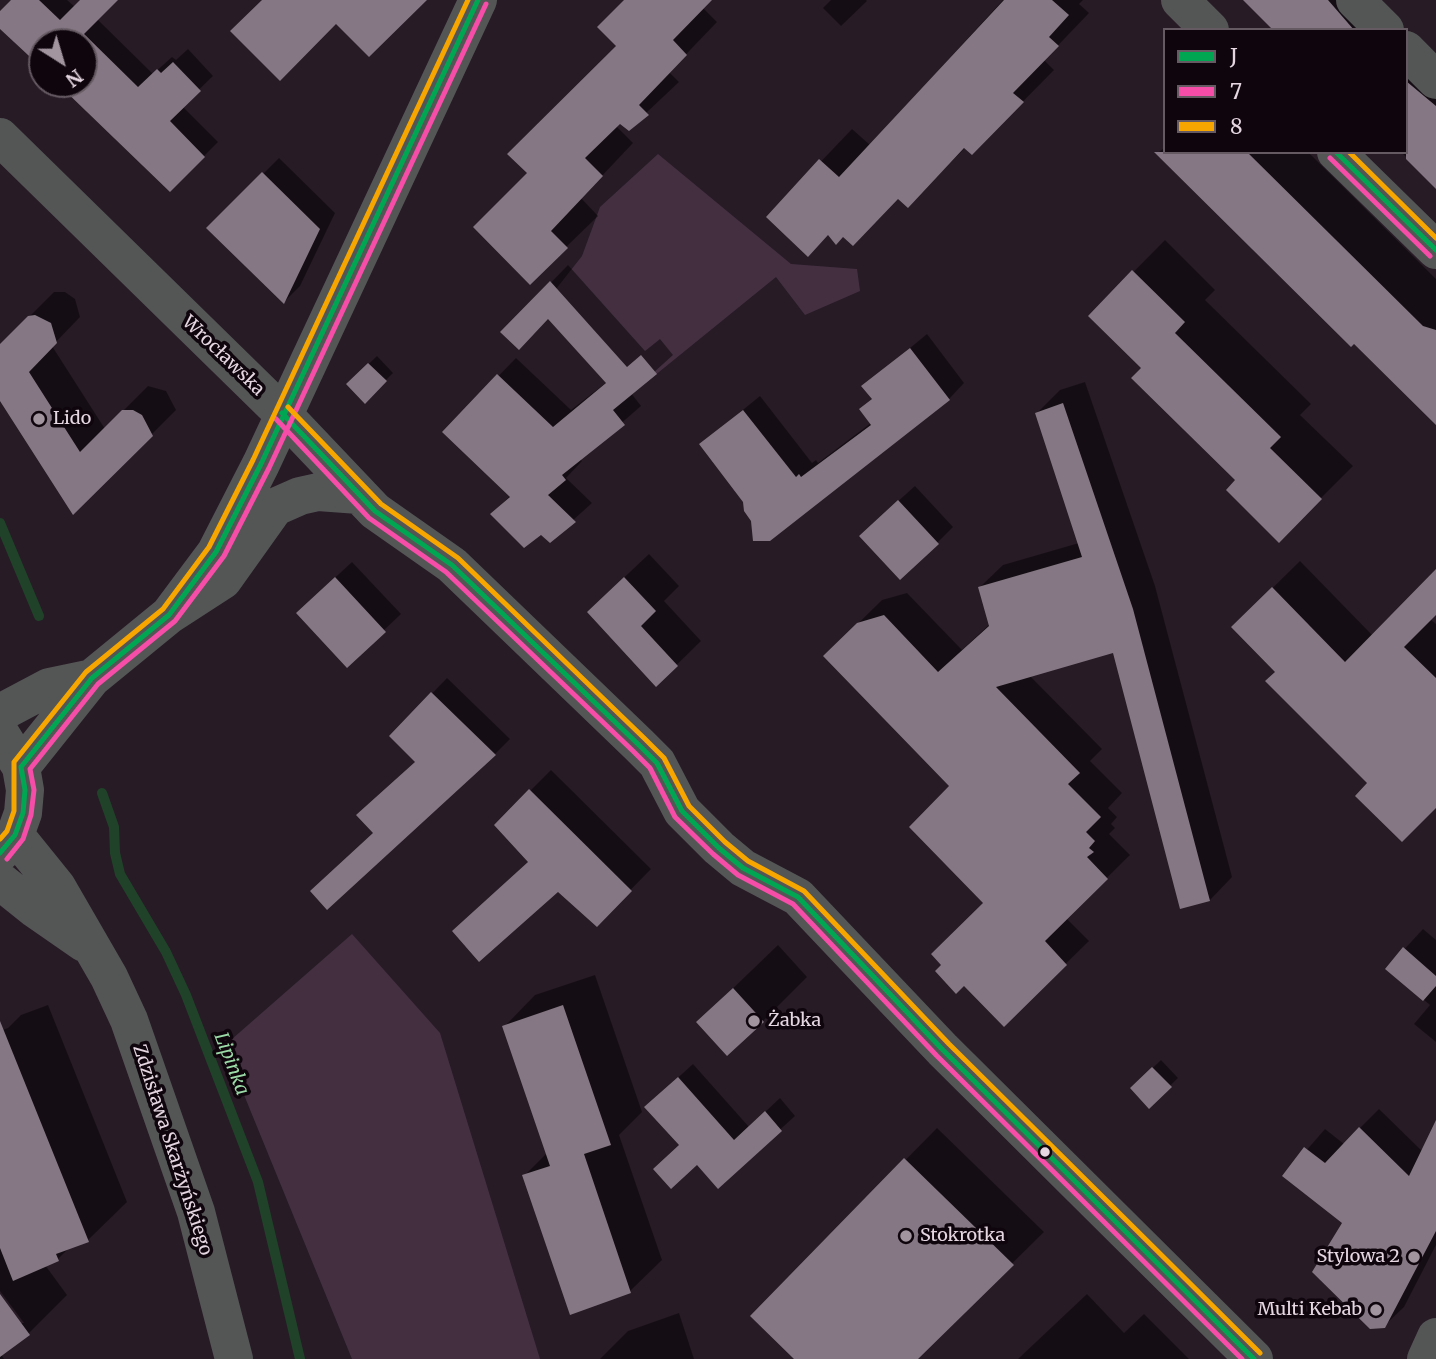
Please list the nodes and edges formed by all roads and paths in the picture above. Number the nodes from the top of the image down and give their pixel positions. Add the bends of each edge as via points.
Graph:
1 (478, 0) edge
2 (1355, 0) edge
3 (1383, 28) edge
4 (1408, 52) edge
5 (1436, 80) edge
6 (0, 137) edge
7 (1338, 154) edge
8 (1436, 250) edge
9 (282, 413) junction
10 (359, 495) junction
11 (169, 615) junction
12 (92, 678) junction
13 (0, 713) edge
14 (0, 733) edge
15 (21, 767) junction
16 (7, 844) edge
17 (0, 881) edge
18 (92, 948) junction
19 (1436, 1337) edge
20 (234, 1359) edge
21 (1254, 1359) edge
22 (1426, 1359) edge

1 - 9 street
2 - 3 street
4 - 5 street
6 - 9 street, Wrocławska
7 - 8 street
9 - 10 street, Wrocławska
9 - 11 street via 216,552
10 - 11 street via 318,492 275,507 223,580
10 - 21 street, Wrocławska via 393,526 452,565 645,750 682,811 719,848 743,868 798,897 943,1050
11 - 12 street
12 - 13 street via 49,687
12 - 15 street
14 - 15 street
15 - 16 street via 23,813
16 - 18 street, Zdzisława Skarżyńskiego via 57,887
17 - 18 street, Zdzisława Skarżyńskiego
18 - 20 street, Zdzisława Skarżyńskiego via 129,1020 196,1212
19 - 22 street

